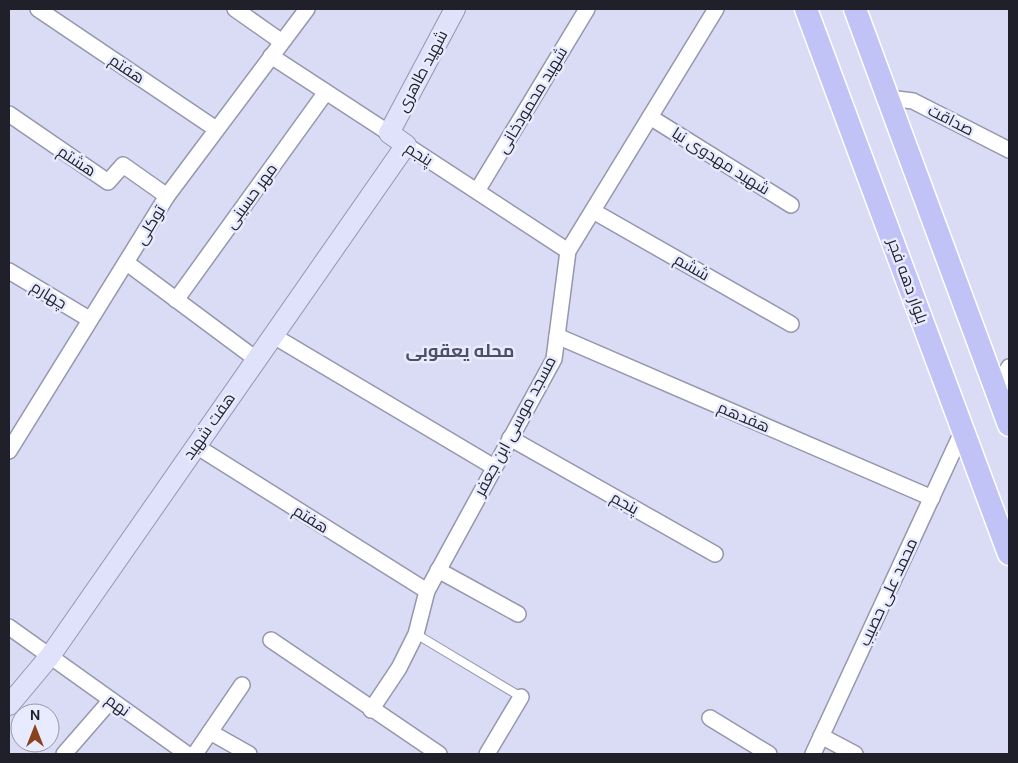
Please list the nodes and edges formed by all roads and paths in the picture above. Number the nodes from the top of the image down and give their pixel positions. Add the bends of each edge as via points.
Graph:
1 (38, 9) edge
2 (235, 9) edge
3 (307, 9) edge
4 (454, 9) edge
5 (587, 9) edge
6 (716, 9) edge
7 (806, 9) edge
8 (855, 9) edge
9 (282, 42) junction
10 (271, 56) junction
11 (326, 92) junction
12 (889, 98) junction
13 (9, 114) edge
14 (650, 117) junction
15 (216, 129) junction
16 (389, 133) junction
17 (406, 145) junction
18 (1009, 150) edge
19 (477, 192) junction
20 (167, 196) junction
21 (791, 204) dead end
22 (593, 211) junction
23 (568, 251) junction
24 (127, 264) junction
25 (9, 271) edge
26 (176, 300) junction
27 (89, 318) junction
28 (791, 324) dead end
29 (272, 335) junction
30 (557, 336) junction
31 (256, 359) junction
32 (1009, 367) edge
33 (998, 389) junction
34 (1009, 425) edge
35 (15, 428) edge
36 (963, 430) junction
37 (510, 438) junction
38 (196, 446) junction
39 (9, 451) edge
40 (494, 467) junction
41 (932, 498) junction
42 (715, 554) dead end
43 (1009, 554) edge
44 (438, 570) junction
45 (426, 591) junction
46 (518, 614) dead end
47 (9, 627) edge
48 (416, 634) junction
49 (272, 640) dead end
50 (50, 656) junction
51 (242, 684) dead end
52 (521, 697) joint
53 (111, 700) junction
54 (9, 705) edge
55 (371, 710) junction
56 (710, 718) dead end
57 (210, 732) junction
58 (821, 736) junction
59 (64, 754) edge
60 (186, 754) edge
61 (195, 754) edge
62 (249, 754) edge
63 (439, 754) edge
64 (487, 754) edge
65 (769, 754) edge
66 (813, 754) edge
67 (855, 754) edge

1 - 15 street, هفتم
2 - 9 street
3 - 9 street, توکلی
4 - 16 street, شهید طاهری
5 - 19 street, شهید محمودخانی
6 - 14 street, مسجد موسی ابن جعفر
7 - 36 main road, بلوار دهه فجر
8 - 12 main road
9 - 10 street, توکلی
10 - 11 street, پنجم
10 - 15 street, توکلی
11 - 16 street, پنجم
11 - 26 street, مهر حسینی
12 - 18 street, صداقت via 913,101
12 - 33 main road
13 - 20 street, هشتم via 108,182 124,165
14 - 21 street, شهید مهدوی نیا
14 - 22 street, مسجد موسی ابن جعفر
15 - 20 street, توکلی
16 - 17 street, پنجم
17 - 19 street, پنجم
17 - 29 street, هفت شهید
19 - 23 street, پنجم
20 - 24 street, توکلی
22 - 23 street, مسجد موسی ابن جعفر
22 - 28 street, ششم
23 - 30 street, مسجد موسی ابن جعفر
24 - 26 street
24 - 27 street, توکلی
25 - 27 street, چهارم
26 - 31 street
27 - 35 street, توکلی
29 - 31 street, هفت شهید
29 - 40 street
30 - 37 street, مسجد موسی ابن جعفر via 554,359
30 - 41 street, هفدهم
31 - 38 street, هفت شهید
32 - 33 street
33 - 34 main road
35 - 39 street, توکلی
36 - 41 street, محمد علی حصیب
36 - 43 main road, بلوار دهه فجر
37 - 40 street, مسجد موسی ابن جعفر
37 - 42 street, پنجم
38 - 45 street, هفتم
38 - 50 street, هفت شهید
40 - 44 street, مسجد موسی ابن جعفر
41 - 58 street, محمد علی حصیب
44 - 45 street, مسجد موسی ابن جعفر
44 - 46 street
45 - 48 street, مسجد موسی ابن جعفر
47 - 50 street, نهم
48 - 52 lane
48 - 55 street, مسجد موسی ابن جعفر via 399,668
49 - 55 street
50 - 53 street, نهم
50 - 54 street, هفت شهید
51 - 57 street
52 - 64 street
53 - 59 street
53 - 60 street, نهم
55 - 63 street
56 - 65 street
57 - 61 street
57 - 62 street
58 - 66 street, محمد علی حصیب
58 - 67 street

